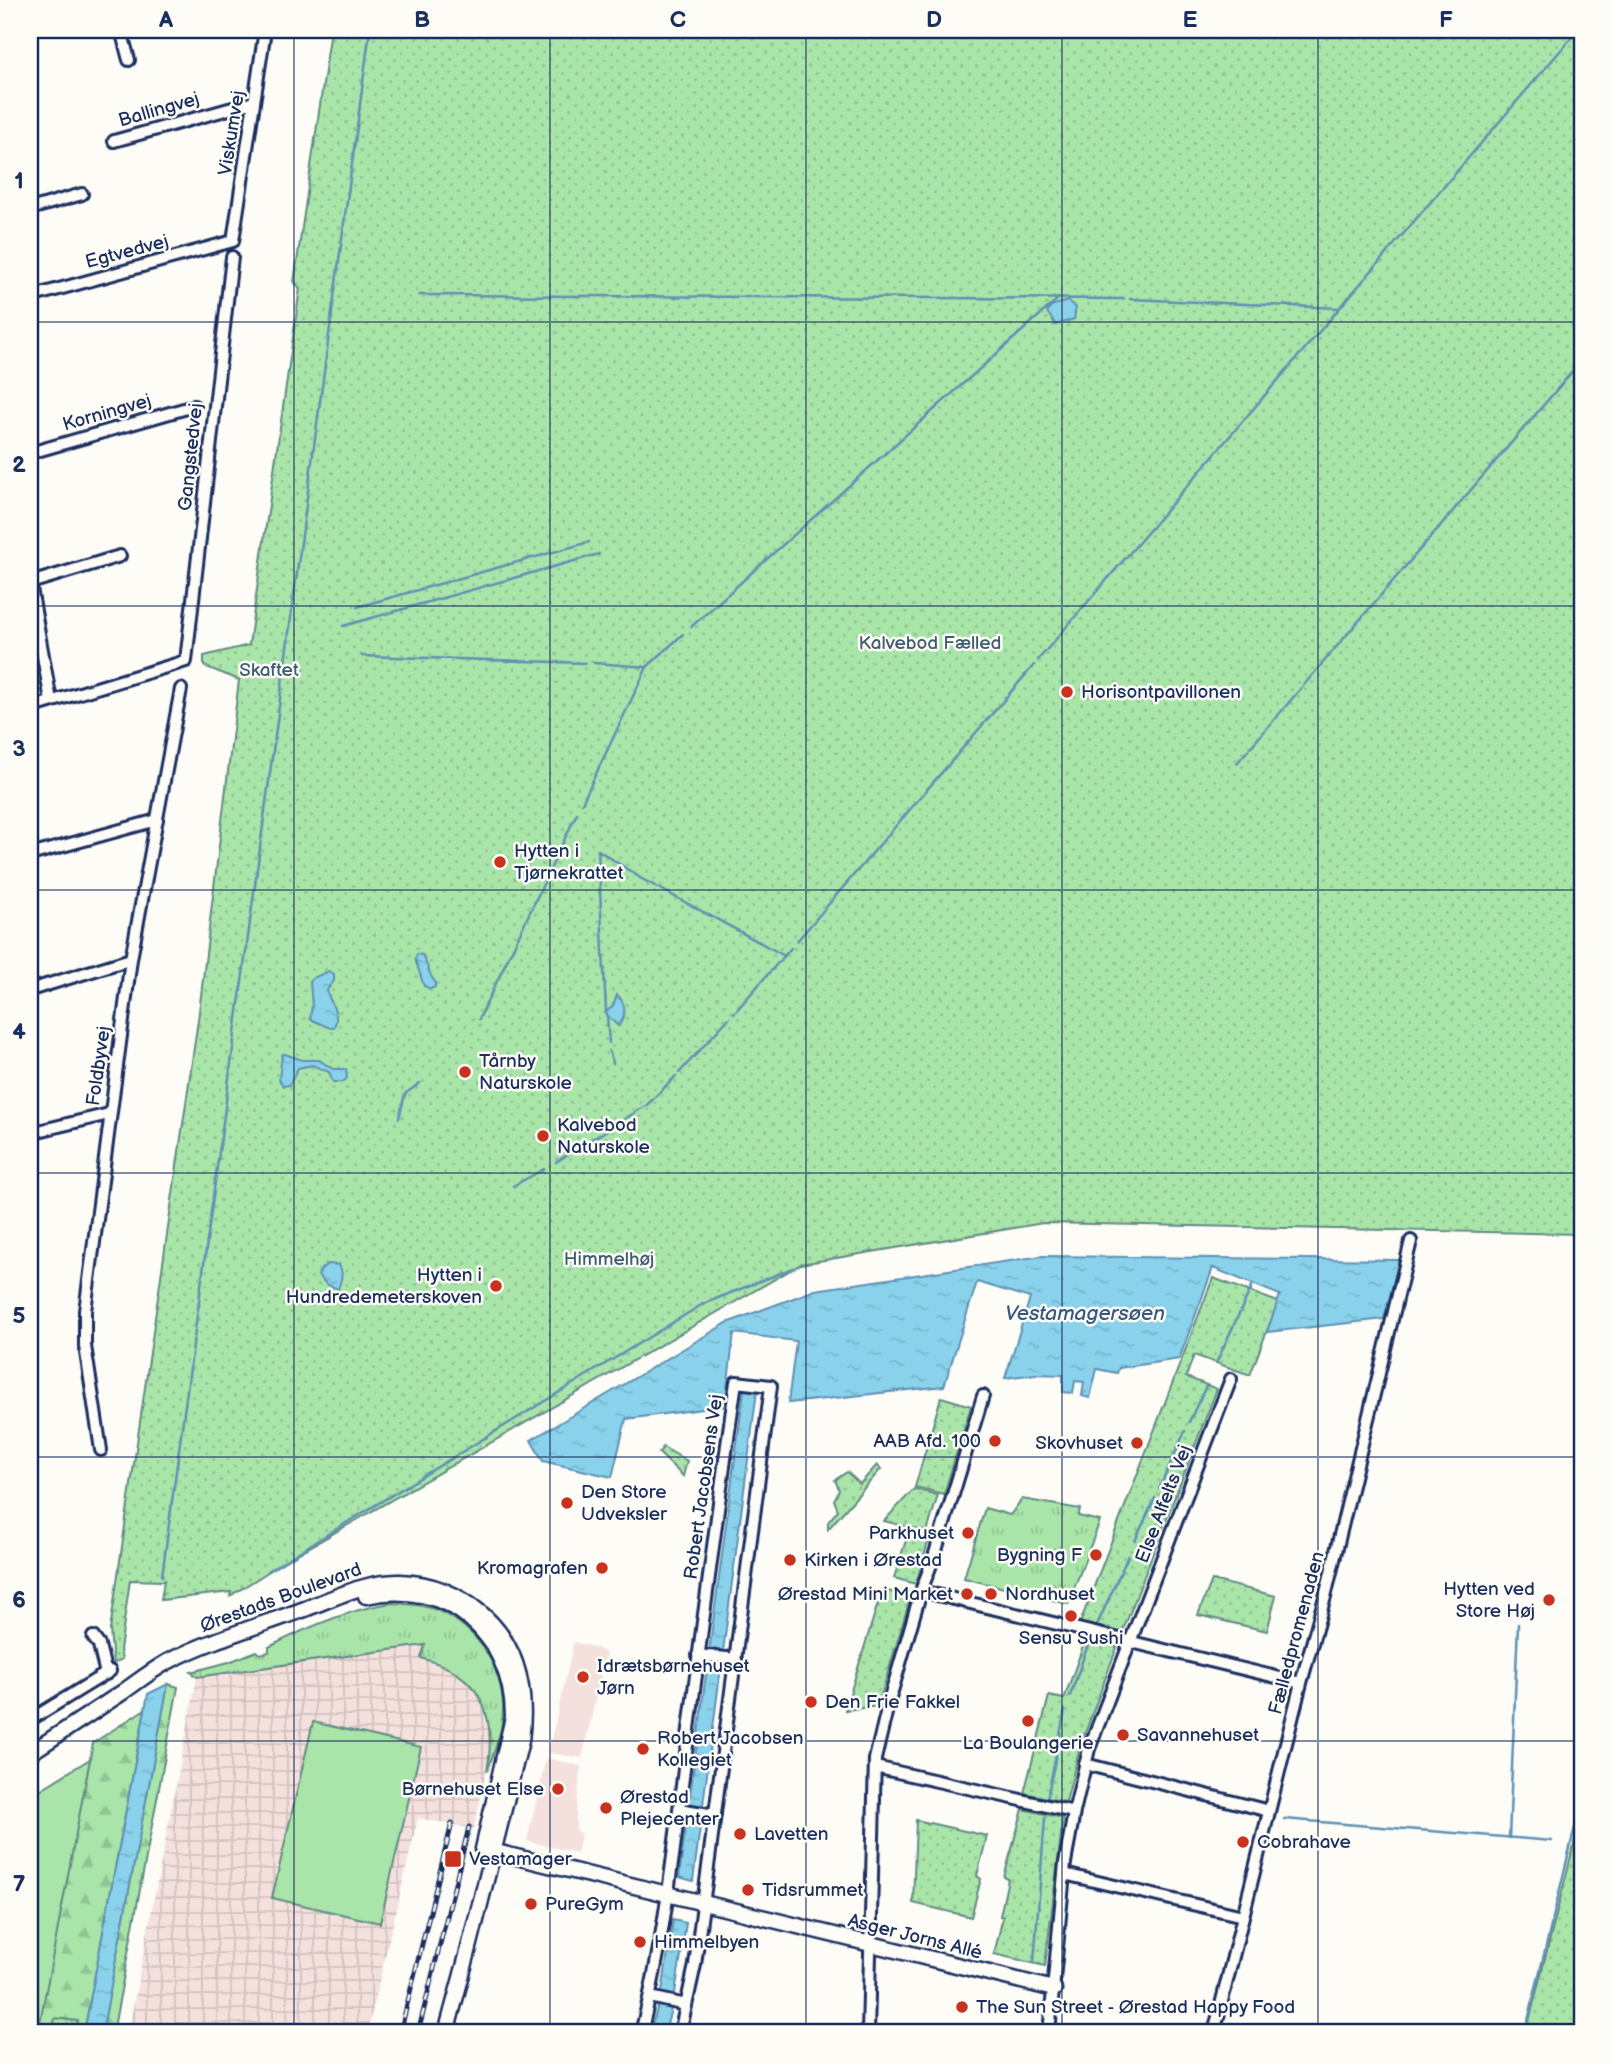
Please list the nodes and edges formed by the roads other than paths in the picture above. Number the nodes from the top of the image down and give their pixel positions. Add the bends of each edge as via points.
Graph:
1 (121, 30) edge
2 (265, 30) edge
3 (129, 60) dead end
4 (254, 102) junction
5 (114, 141) dead end
6 (82, 194) dead end
7 (30, 209) edge
8 (233, 241) joint
9 (232, 257) dead end
10 (30, 297) edge
11 (194, 406) dead end
12 (30, 453) edge
13 (120, 556) dead end
14 (30, 583) edge
15 (181, 690) dead end
16 (51, 701) junction
17 (30, 708) edge
18 (157, 820) junction
19 (30, 855) edge
20 (131, 959) junction
21 (30, 990) edge
22 (109, 1114) junction
23 (30, 1133) edge
24 (1411, 1241) dead end
25 (1231, 1379) dead end
26 (983, 1396) dead end
27 (101, 1450) dead end
28 (921, 1591) junction
29 (93, 1637) dead end
30 (1129, 1642) junction
31 (701, 1655) junction
32 (731, 1658) junction
33 (1301, 1683) junction
34 (30, 1720) edge
35 (30, 1753) edge
36 (1085, 1764) junction
37 (874, 1767) junction
38 (679, 1809) junction
39 (1269, 1811) junction
40 (1074, 1812) junction
41 (715, 1815) junction
42 (488, 1850) junction
43 (1064, 1874) junction
44 (668, 1896) junction
45 (704, 1905) junction
46 (1243, 1916) junction
47 (871, 1946) junction
48 (1054, 1989) junction
49 (654, 1998) junction
50 (681, 2004) junction
51 (446, 2033) edge
52 (641, 2033) edge
53 (680, 2033) edge
54 (868, 2033) edge
55 (1049, 2033) edge
56 (1214, 2033) edge

1 - 3 street
2 - 4 street, Viskumvej
4 - 5 street, Ballingvej
4 - 8 street, Viskumvej
6 - 7 street
8 - 10 street, Egtvedvej
9 - 16 street, Gangstedvej via 186,661
11 - 12 street, Korningvej
13 - 14 street
14 - 16 street
15 - 18 street, Foldbyvej
16 - 17 street
18 - 19 street
18 - 20 street, Foldbyvej
20 - 21 street
20 - 22 street, Foldbyvej
22 - 23 street
22 - 27 street, Foldbyvej via 85,1311 85,1346
24 - 33 street, Fælledpromenaden
25 - 30 street, Else Alfelts Vej
26 - 28 street
28 - 30 street
28 - 37 street
29 - 34 street via 108,1672
30 - 33 street
30 - 36 street, Else Alfelts Vej
31 - 32 street
31 - 32 street, Robert Jacobsens Vej via 737,1382 771,1387
31 - 38 street, Robert Jacobsens Vej
32 - 41 street, Robert Jacobsens Vej
33 - 39 street, Fælledpromenaden
35 - 42 street, Ørestads Boulevard via 160,1666 359,1588 419,1584 457,1596 489,1620 516,1663 524,1697 521,1741
36 - 39 street
36 - 40 street, Else Alfelts Vej
37 - 40 street
37 - 47 street
38 - 41 street
38 - 44 street, Robert Jacobsens Vej
39 - 46 street, Fælledpromenaden
40 - 43 street, Else Alfelts Vej
41 - 45 street, Robert Jacobsens Vej
42 - 44 street, Asger Jorns Allé
42 - 51 street, Ørestads Boulevard
43 - 46 street
43 - 48 street, Else Alfelts Vej
44 - 45 street, Asger Jorns Allé
44 - 49 street, Robert Jacobsens Vej
45 - 47 street, Asger Jorns Allé
45 - 50 street, Robert Jacobsens Vej
46 - 56 street, Fælledpromenaden
47 - 48 street, Asger Jorns Allé
47 - 54 street
48 - 55 street, Else Alfelts Vej
49 - 50 street
49 - 52 street, Robert Jacobsens Vej
50 - 53 street, Robert Jacobsens Vej

